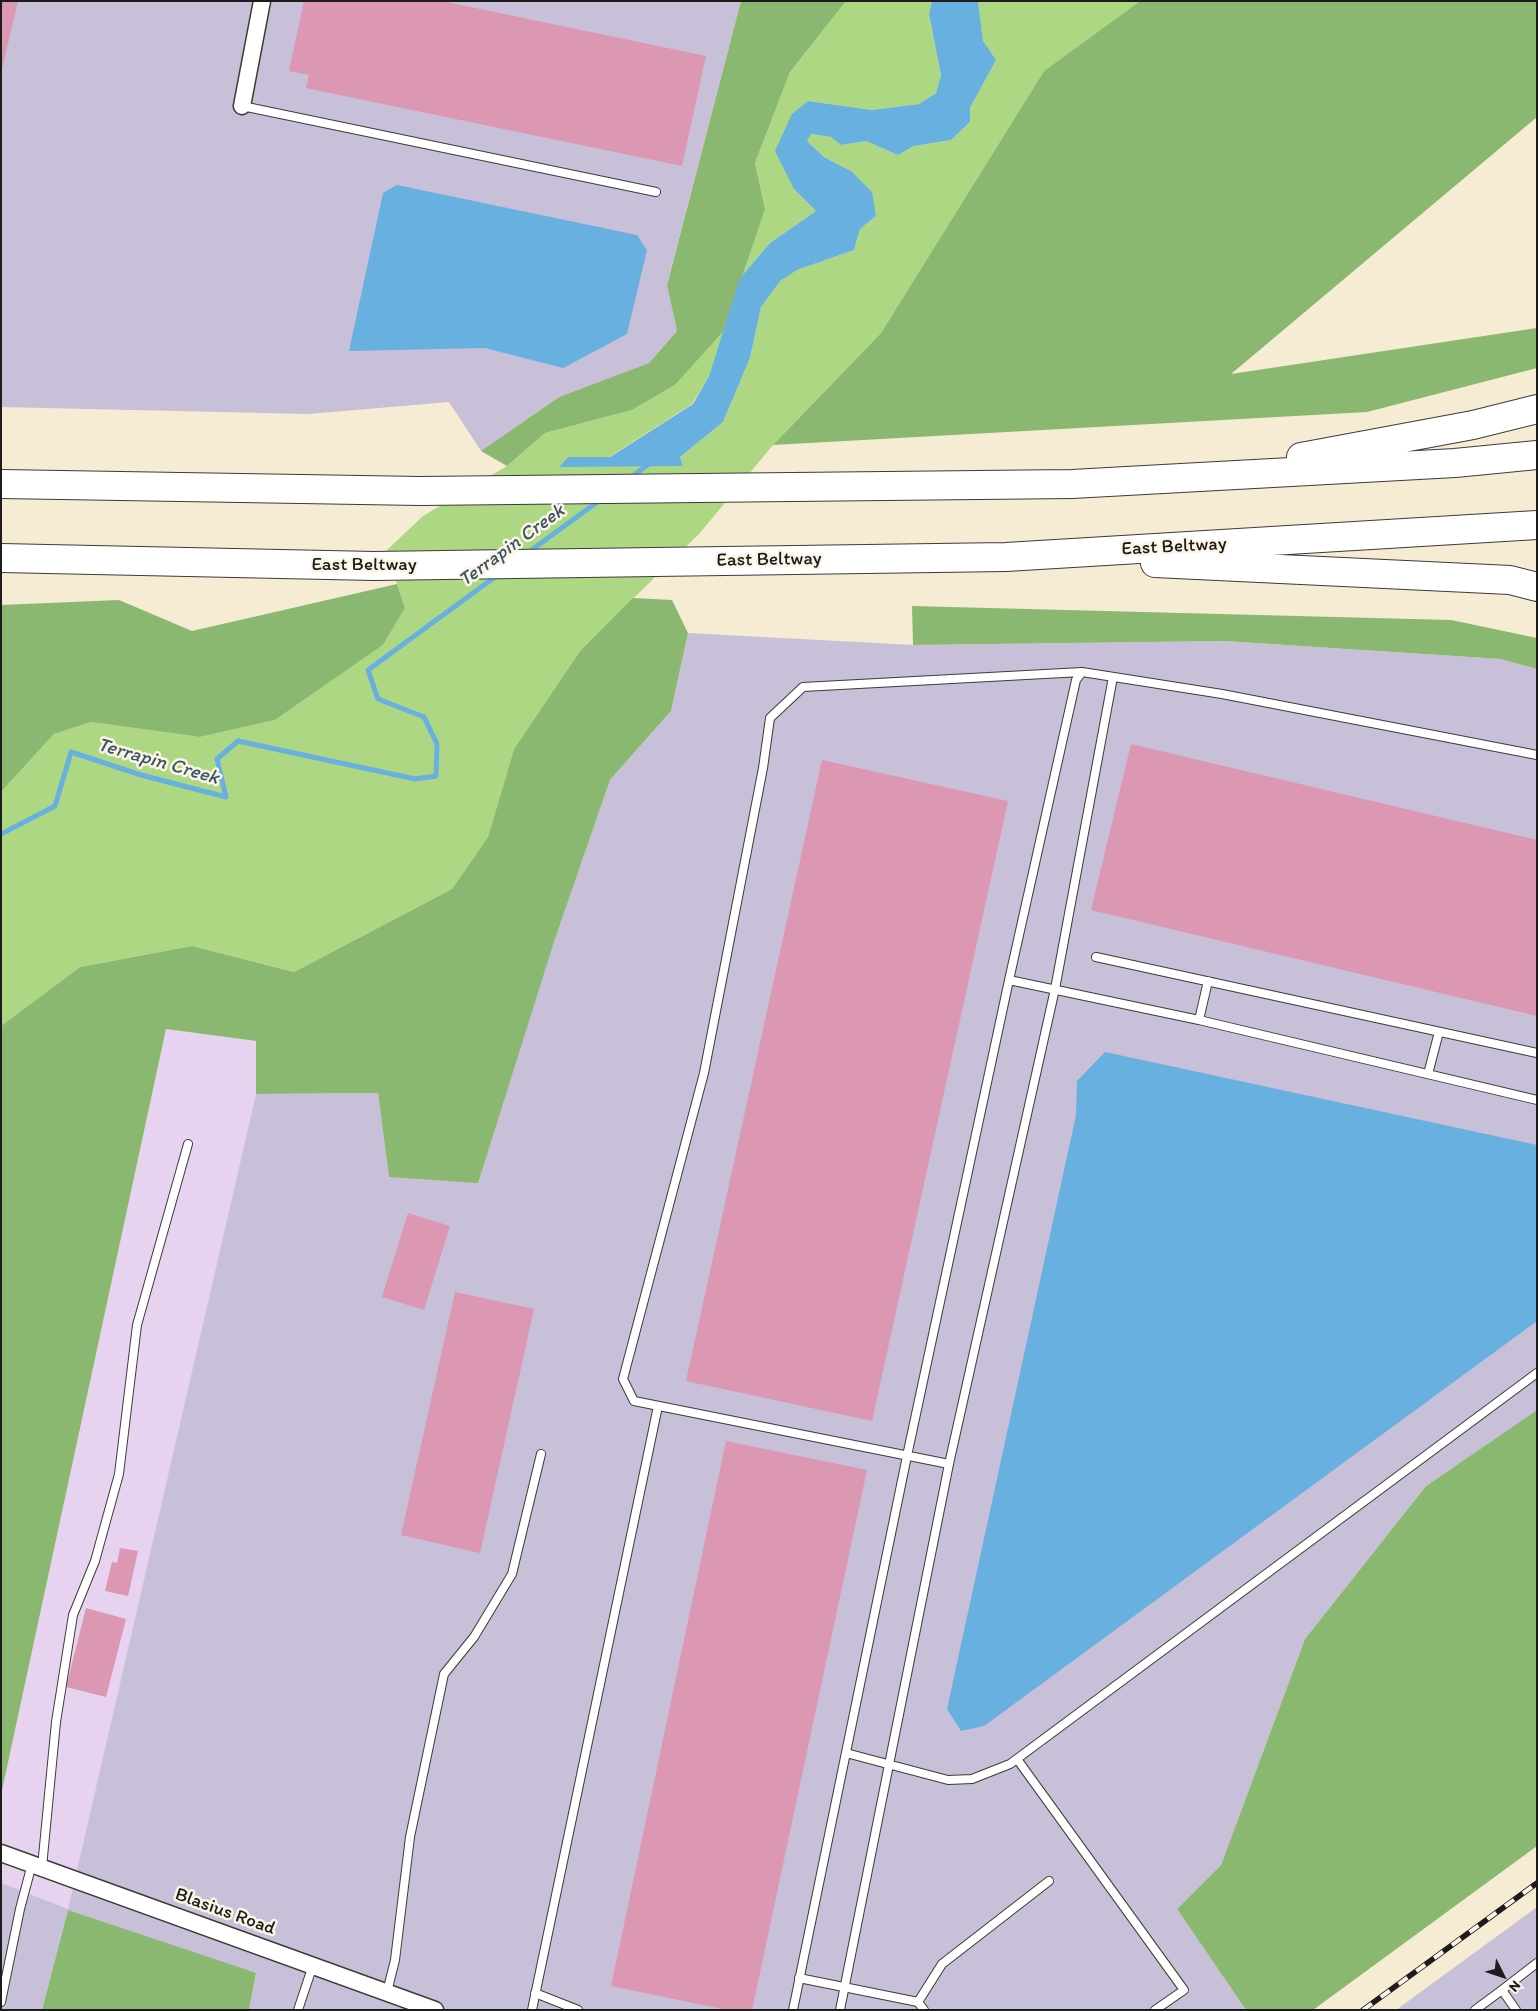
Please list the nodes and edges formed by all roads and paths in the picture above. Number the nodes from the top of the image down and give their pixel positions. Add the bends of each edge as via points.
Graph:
1 (262, 1) edge
2 (242, 106) joint
3 (656, 192) dead end
4 (1537, 409) edge
5 (1537, 455) edge
6 (1184, 478) junction
7 (1, 484) edge
8 (1537, 525) edge
9 (1006, 557) junction
10 (1, 558) edge
11 (1537, 587) edge
12 (1082, 672) junction
13 (1113, 677) junction
14 (1537, 755) edge
15 (1096, 957) dead end
16 (1009, 980) junction
17 (1208, 981) junction
18 (1055, 989) junction
19 (1199, 1020) junction
20 (1439, 1032) junction
21 (1537, 1053) edge
22 (1428, 1074) junction
23 (1537, 1100) edge
24 (188, 1144) dead end
25 (1537, 1373) edge
26 (658, 1406) junction
27 (541, 1454) dead end
28 (907, 1456) junction
29 (950, 1464) junction
30 (846, 1753) junction
31 (1017, 1759) junction
32 (889, 1764) junction
33 (1, 1853) edge
34 (37, 1866) junction
35 (1049, 1882) dead end
36 (1537, 1963) edge
37 (313, 1965) junction
38 (799, 1978) junction
39 (844, 1988) junction
40 (1502, 1990) junction
41 (387, 1992) junction
42 (536, 1994) junction
43 (1, 2002) edge
44 (918, 2002) junction
45 (298, 2010) edge
46 (435, 2010) edge
47 (532, 2010) edge
48 (578, 2010) edge
49 (792, 2010) edge
50 (840, 2010) edge
51 (924, 2010) edge
52 (1156, 2010) edge
53 (1475, 2010) edge
54 (1516, 2010) edge

1 - 2 street
2 - 3 lane
4 - 6 highway via 1473,425
5 - 6 highway
6 - 7 highway via 1072,484 420,491
8 - 9 highway, East Beltway
9 - 10 highway, East Beltway via 374,566
9 - 11 highway via 1510,580
12 - 13 lane
12 - 16 lane via 1076,680
12 - 26 lane via 803,688 770,718 704,1073 623,1379 634,1401
13 - 14 lane via 1222,694
13 - 18 lane
15 - 17 lane
16 - 18 lane
16 - 28 lane
17 - 19 lane
17 - 20 lane
18 - 19 lane
18 - 29 lane
19 - 22 lane
20 - 21 lane
20 - 22 lane
22 - 23 lane
24 - 34 lane via 137,1325 119,1474 95,1560 72,1615
25 - 31 lane
26 - 28 lane
26 - 42 lane
27 - 41 lane via 512,1574 474,1638 444,1674 410,1837 395,1960
28 - 29 lane
28 - 30 lane
29 - 32 lane
30 - 32 lane
30 - 38 lane
31 - 32 lane via 972,1779 948,1780
31 - 52 lane via 1184,1990
32 - 39 lane
33 - 34 street, Blasius Road
34 - 37 street, Blasius Road
34 - 43 lane via 20,1909
35 - 44 lane via 942,1964
36 - 40 lane
37 - 41 street, Blasius Road
37 - 45 lane
38 - 39 lane
38 - 49 lane
39 - 44 lane
39 - 50 lane
40 - 53 lane
40 - 54 lane
41 - 46 street, Blasius Road
42 - 47 lane
42 - 48 lane
44 - 51 lane

